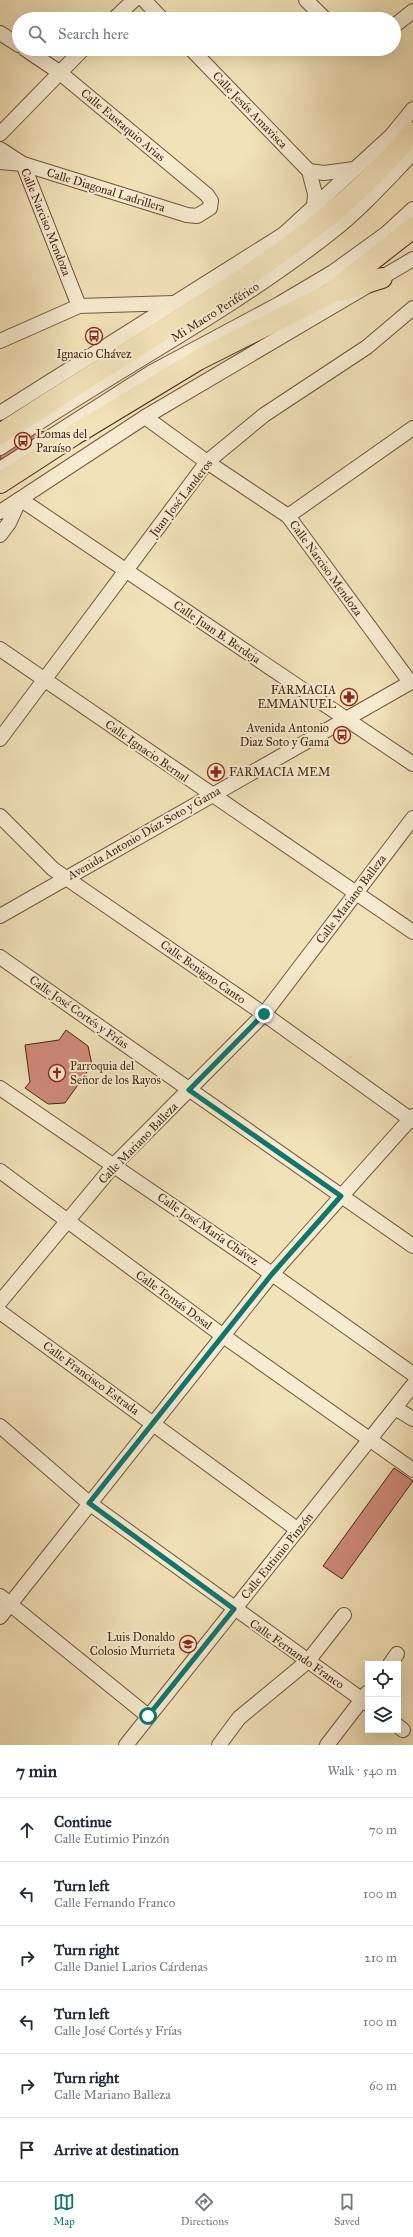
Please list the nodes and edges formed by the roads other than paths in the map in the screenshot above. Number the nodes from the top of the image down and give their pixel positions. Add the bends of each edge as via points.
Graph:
1 (134, 0) edge
2 (144, 0) edge
3 (306, 0) edge
4 (413, 11) edge
5 (121, 12) edge
6 (155, 12) edge
7 (318, 12) edge
8 (401, 20) edge
9 (0, 33) edge
10 (12, 41) edge
11 (35, 56) edge
12 (76, 56) edge
13 (198, 56) edge
14 (59, 72) junction
15 (413, 109) edge
16 (413, 132) edge
17 (0, 134) edge
18 (0, 149) edge
19 (413, 153) edge
20 (0, 162) edge
21 (23, 164) junction
22 (354, 169) junction
23 (309, 171) junction
24 (314, 206) junction
25 (210, 208) joint
26 (413, 209) edge
27 (413, 228) edge
28 (411, 264) edge
29 (382, 278) junction
30 (321, 298) junction
31 (174, 303) junction
32 (79, 306) junction
33 (413, 308) edge
34 (293, 329) junction
35 (0, 341) edge
36 (0, 413) edge
37 (145, 417) junction
38 (413, 428) edge
39 (0, 434) edge
40 (0, 448) edge
41 (207, 462) junction
42 (0, 469) edge
43 (0, 483) edge
44 (20, 499) junction
45 (0, 512) edge
46 (288, 516) junction
47 (0, 535) edge
48 (126, 571) junction
49 (0, 649) edge
50 (44, 680) junction
51 (411, 682) edge
52 (346, 719) junction
53 (0, 739) edge
54 (413, 764) edge
55 (210, 795) junction
56 (0, 816) edge
57 (413, 818) edge
58 (66, 877) junction
59 (355, 893) junction
60 (0, 916) edge
61 (413, 932) edge
62 (0, 957) edge
63 (264, 1014) junction
64 (0, 1088) edge
65 (189, 1090) junction
66 (412, 1119) edge
67 (114, 1165) junction
68 (0, 1171) edge
69 (341, 1196) junction
70 (66, 1221) junction
71 (413, 1246) edge
72 (272, 1274) junction
73 (0, 1302) edge
74 (0, 1312) edge
75 (222, 1335) junction
76 (413, 1374) edge
77 (413, 1385) edge
78 (395, 1408) junction
79 (413, 1419) edge
80 (152, 1423) junction
81 (0, 1426) edge
82 (370, 1439) junction
83 (413, 1470) edge
84 (89, 1503) junction
85 (298, 1530) junction
86 (5, 1600) edge
87 (234, 1609) junction
88 (344, 1615) dead end
89 (0, 1617) edge
90 (308, 1661) junction
91 (365, 1698) edge
92 (365, 1700) edge
93 (148, 1716) junction
94 (126, 1745) edge
95 (219, 1745) edge
96 (327, 1745) edge

1 - 5 street
2 - 6 street
3 - 7 street
4 - 8 street
9 - 10 street
11 - 14 street, Calle Eustaquio Arias
12 - 14 street
13 - 23 street, Calle Jesús Amavisca
14 - 17 street
14 - 25 street, Calle Eustaquio Arias via 207,195 211,201
15 - 22 street via 391,136
16 - 39 highway via 393,156 339,207 292,246
18 - 21 street, Calle Narciso Mendoza
19 - 40 street, Mi Macro Periférico via 370,199 334,231 287,265
20 - 21 street, Calle Diagonal Ladrillera
21 - 25 street, Calle Diagonal Ladrillera via 187,215 197,216
21 - 32 street, Calle Narciso Mendoza
22 - 23 street via 324,173
22 - 24 street
23 - 24 street via 315,194
24 - 31 street via 284,234
26 - 42 street, Mi Macro Periférico via 386,233 333,272 152,372
27 - 30 highway
28 - 29 street
29 - 30 highway
29 - 34 street
30 - 34 highway
30 - 43 highway via 198,360 100,418
31 - 32 street
31 - 36 street
32 - 35 street
33 - 41 street, Juan José Landeros via 367,347 264,415
34 - 37 street
37 - 41 street, Calle Narciso Mendoza
37 - 44 street
38 - 46 street
41 - 46 street, Calle Narciso Mendoza
41 - 48 street, Juan José Landeros
44 - 45 street
44 - 47 street via 9,523
44 - 48 street, Calle Juan B. Berdeja
46 - 51 street, Calle Narciso Mendoza
48 - 50 street, Juan José Landeros
48 - 52 street, Calle Juan B. Berdeja
49 - 50 street, Calle Ignacio Bernal
50 - 53 street, Juan José Landeros
50 - 55 street, Calle Ignacio Bernal
51 - 52 street, Avenida Antonio Díaz Soto y Gama
52 - 54 street, Calle Juan B. Berdeja
52 - 55 street, Avenida Antonio Díaz Soto y Gama
55 - 58 street, Avenida Antonio Díaz Soto y Gama
55 - 59 street, Calle Ignacio Bernal
56 - 58 street, Calle Benigno Canto via 53,869
57 - 59 street, Calle Mariano Balleza
58 - 60 street, Avenida Antonio Díaz Soto y Gama
58 - 63 street, Calle Benigno Canto
59 - 61 street, Calle Ignacio Bernal
59 - 63 street, Calle Mariano Balleza
62 - 65 street, Calle José Cortés y Frías
63 - 65 street, Calle Mariano Balleza
63 - 66 street, Calle Benigno Canto
64 - 67 street, Calle José María Chávez
65 - 67 street, Calle Mariano Balleza
65 - 69 street, Calle José Cortés y Frías
66 - 69 street
67 - 70 street, Calle Mariano Balleza
67 - 72 street, Calle José María Chávez
68 - 70 street, Calle Tomás Dosal
69 - 71 street, Calle José Cortés y Frías
69 - 72 street
70 - 73 street, Calle Mariano Balleza
70 - 75 street, Calle Tomás Dosal
72 - 75 street
72 - 76 street, Calle José María Chávez
74 - 80 street, Calle Francisco Estrada
75 - 80 street
75 - 82 street, Calle Tomás Dosal
77 - 78 street, Calle Eutimio Pinzón
78 - 79 street
78 - 82 street, Calle Eutimio Pinzón
80 - 84 street
80 - 85 street, Calle Francisco Estrada
81 - 84 street, Calle Fernando Franco
82 - 83 street, Calle Tomás Dosal
82 - 85 street, Calle Eutimio Pinzón
84 - 86 street
84 - 87 street, Calle Fernando Franco
85 - 87 street, Calle Eutimio Pinzón
86 - 89 street
86 - 93 street
87 - 90 street, Calle Fernando Franco
87 - 93 street, Calle Eutimio Pinzón
88 - 90 street
90 - 91 street, Calle Fernando Franco
90 - 95 street via 239,1718
92 - 96 street
93 - 94 street, Calle Eutimio Pinzón

